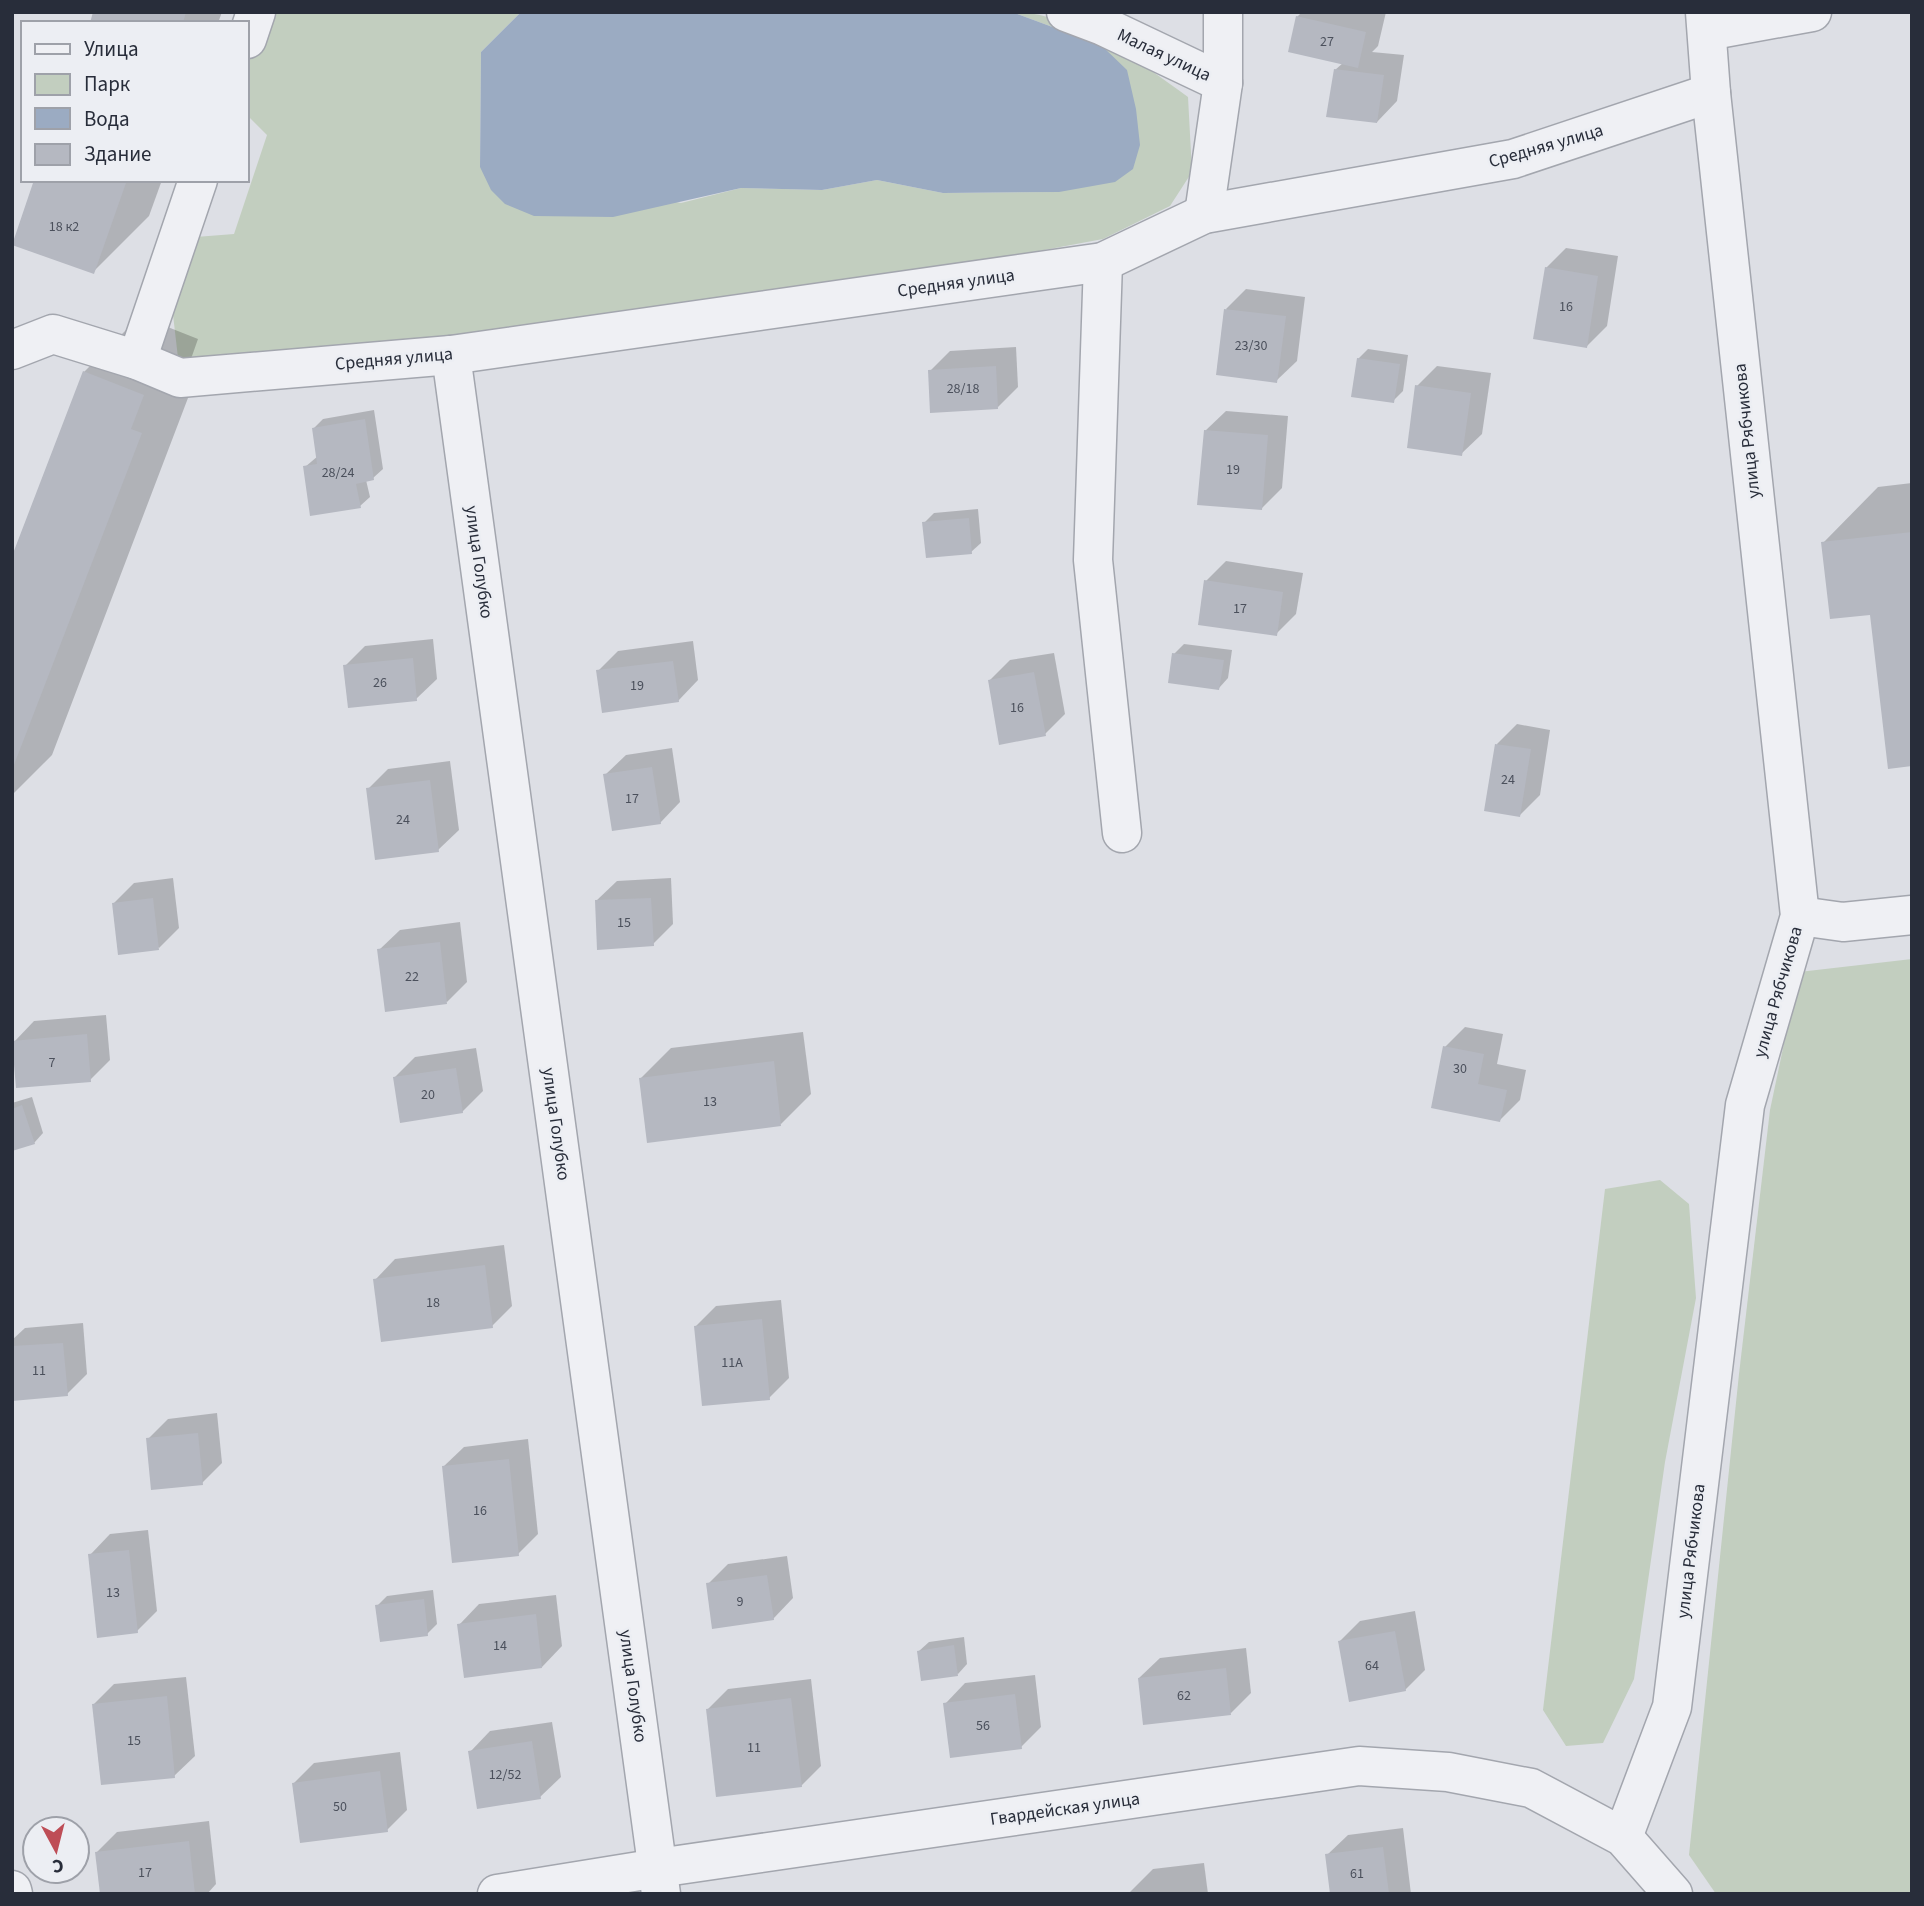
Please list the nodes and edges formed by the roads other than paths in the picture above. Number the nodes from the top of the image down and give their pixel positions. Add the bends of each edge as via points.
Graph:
1 (256, 12) edge
2 (1066, 12) edge
3 (1223, 12) edge
4 (1812, 12) edge
5 (1706, 22) edge
6 (248, 36) edge
7 (1223, 83) junction
8 (1711, 93) junction
9 (197, 182) edge
10 (1204, 214) junction
11 (1103, 262) junction
12 (12, 350) edge
13 (451, 355) junction
14 (137, 360) junction
15 (1122, 832) dead end
16 (1912, 915) edge
17 (1800, 916) junction
18 (1623, 1837) junction
19 (659, 1881) edge
20 (497, 1894) edge
21 (1673, 1894) edge

1 - 6 street
2 - 7 street, Малая улица
3 - 7 street
4 - 5 street
5 - 8 street, улица Рябчикова
7 - 10 street
8 - 10 street, Средняя улица via 1513,159
8 - 17 street, улица Рябчикова
9 - 14 street
10 - 11 street, Средняя улица
11 - 13 street, Средняя улица
11 - 15 street via 1094,559
12 - 14 street via 53,334
13 - 14 street, Средняя улица via 180,378
13 - 19 street, улица Голубко
16 - 17 street via 1843,922
17 - 18 street, улица Рябчикова via 1745,1105 1672,1707
18 - 19 street, Гвардейская улица via 1531,1788 1448,1772 1359,1766
18 - 21 street
19 - 20 street, Гвардейская улица

